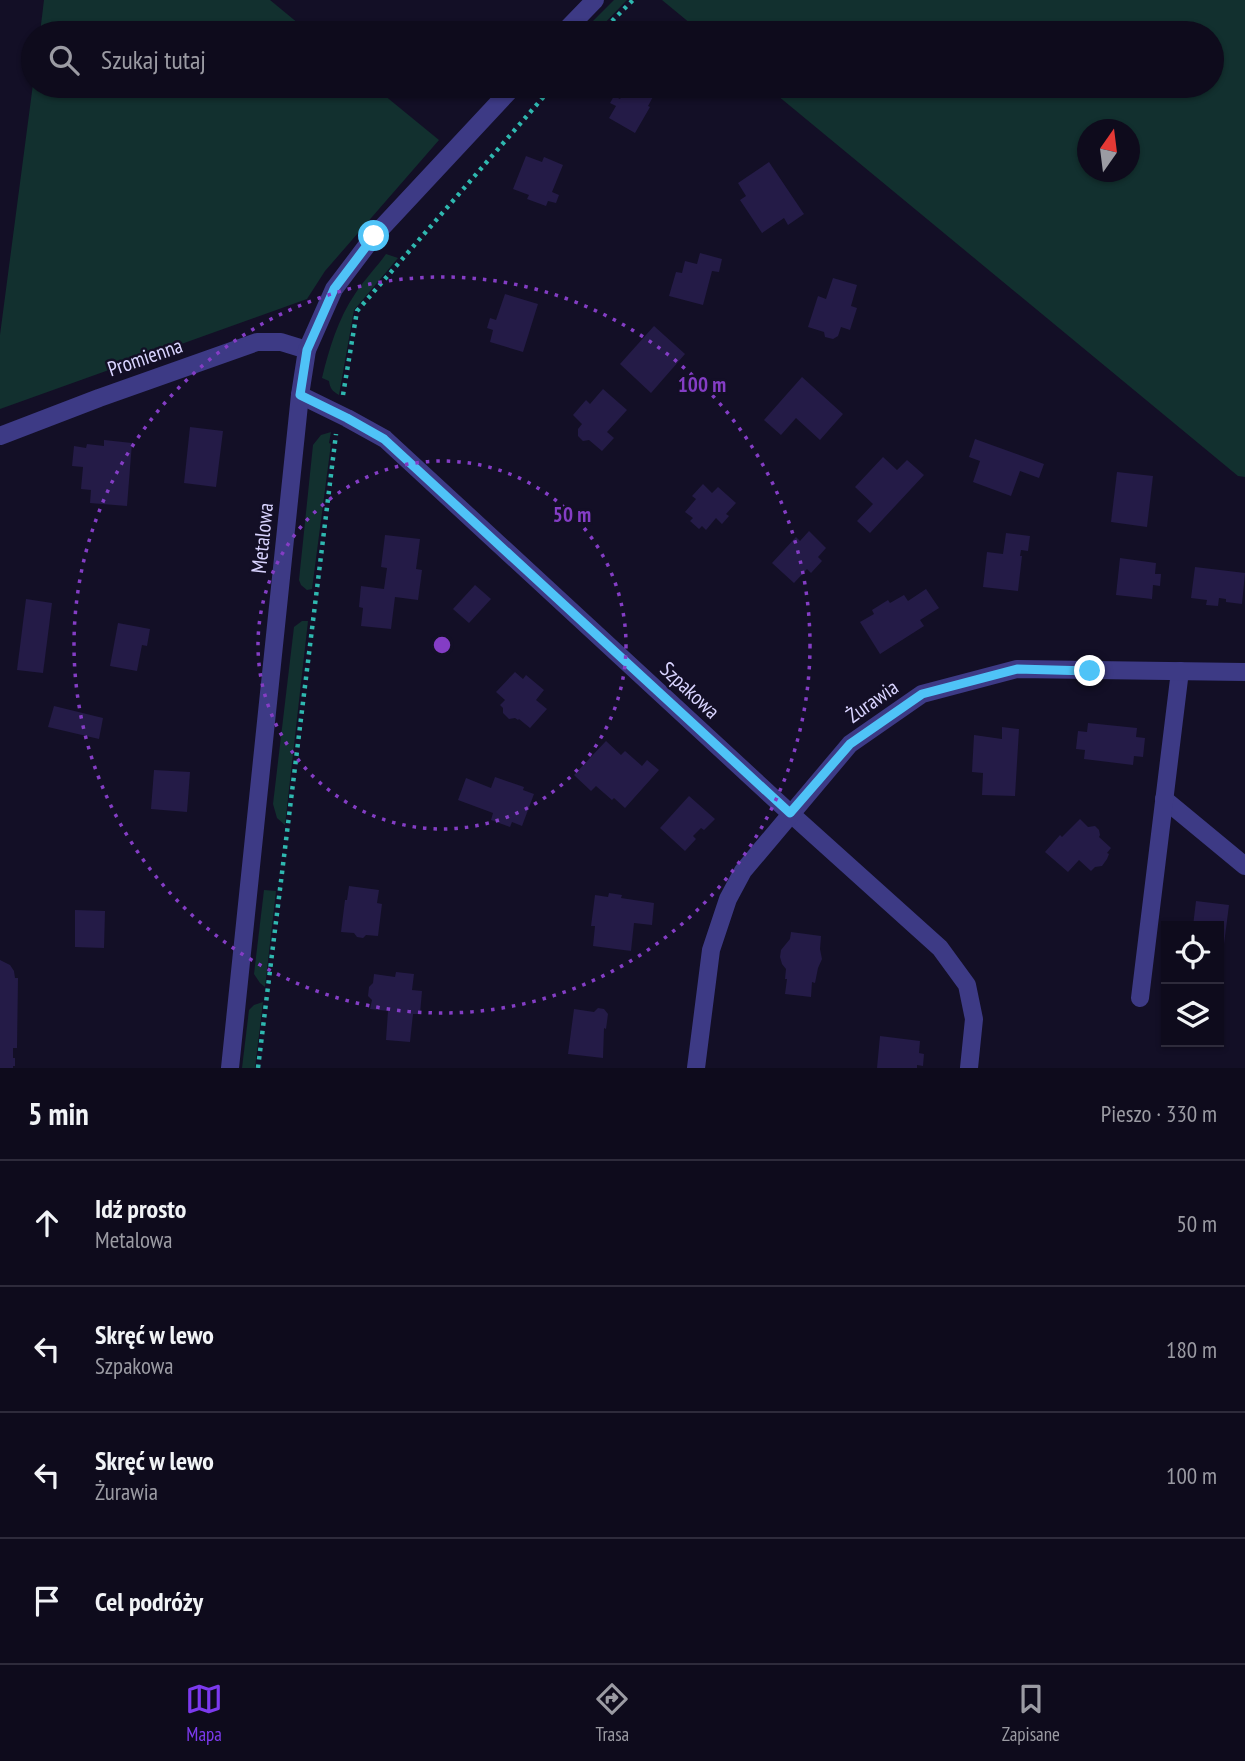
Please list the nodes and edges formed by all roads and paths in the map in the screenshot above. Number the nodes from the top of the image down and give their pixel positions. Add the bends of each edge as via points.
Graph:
1 (596, 0) edge
2 (633, 0) edge
3 (575, 21) edge
4 (612, 21) edge
5 (503, 98) edge
6 (543, 98) edge
7 (307, 350) junction
8 (300, 395) junction
9 (342, 402) dead end
10 (336, 434) dead end
11 (0, 436) edge
12 (1180, 671) junction
13 (1245, 672) edge
14 (1164, 799) junction
15 (790, 813) junction
16 (1245, 866) edge
17 (1140, 998) dead end
18 (229, 1068) edge
19 (258, 1068) edge
20 (696, 1068) edge
21 (970, 1068) edge

1 - 3 street
2 - 4 path
5 - 7 street, Metalowa via 374,236 334,289
6 - 9 path via 357,311
7 - 8 street, Metalowa
7 - 11 street, Promienna via 281,342 257,342
8 - 15 street, Szpakowa via 384,439
8 - 18 street, Metalowa
10 - 19 path
12 - 13 street, Żurawia
12 - 14 street
12 - 15 street, Żurawia via 1017,669 922,694 850,744
14 - 16 street
14 - 17 street
15 - 20 street, Żurawia via 743,871 727,899 711,950
15 - 21 street, Szpakowa via 940,948 967,985 974,1019

